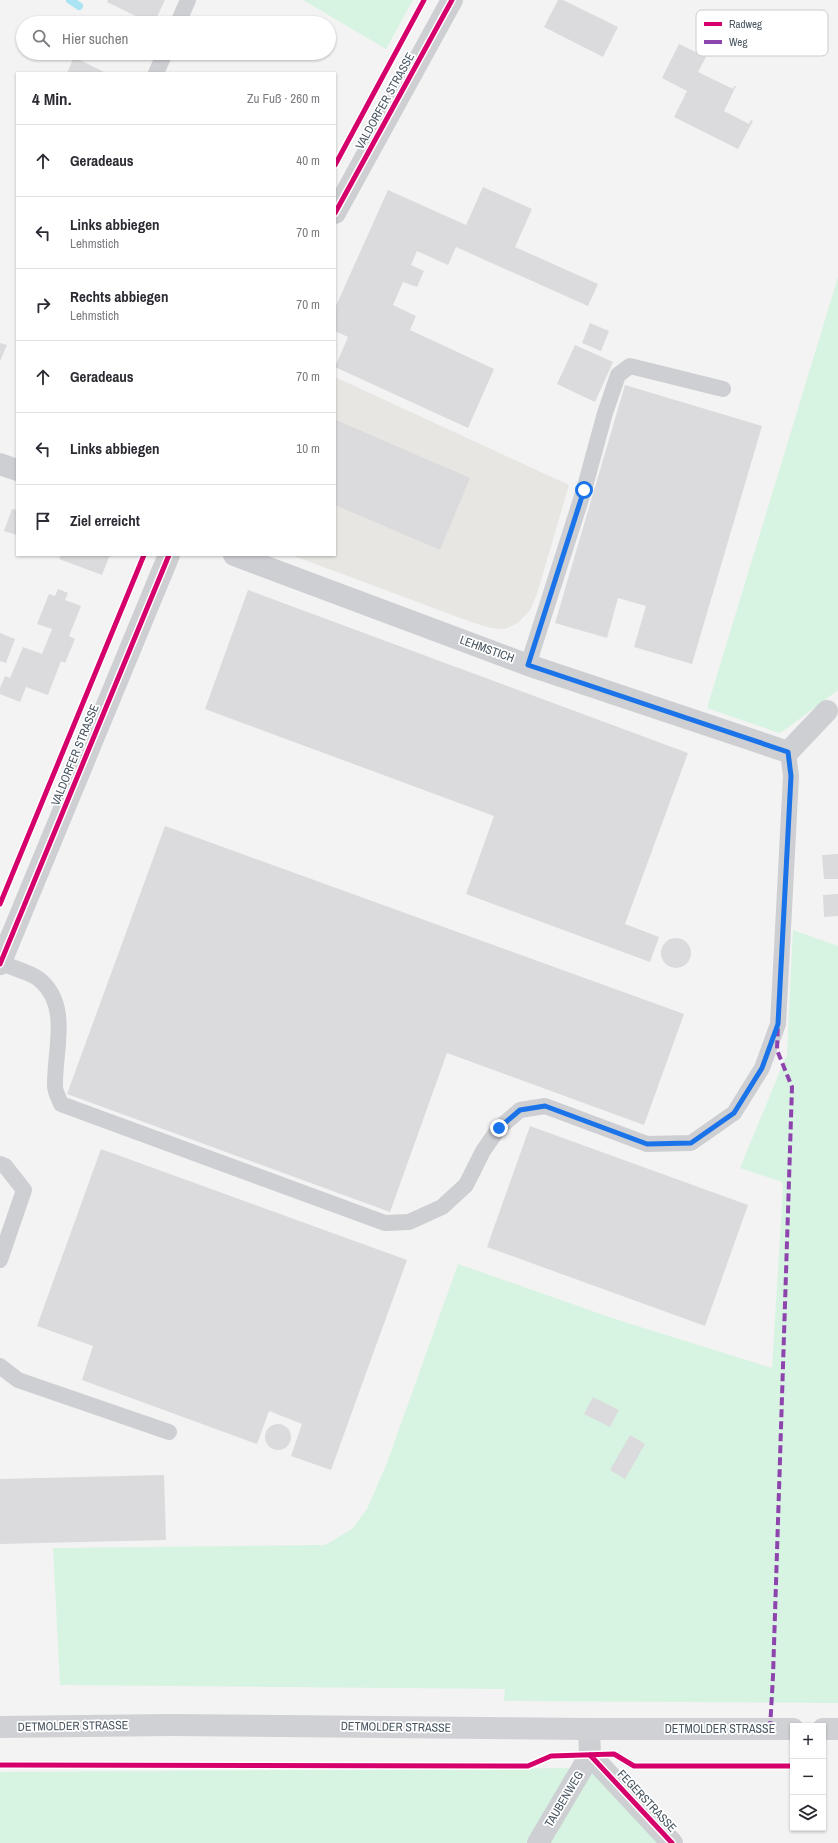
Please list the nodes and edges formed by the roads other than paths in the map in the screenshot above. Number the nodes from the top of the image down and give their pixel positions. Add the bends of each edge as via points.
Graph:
1 (188, 0) edge
2 (452, 0) edge
3 (181, 16) edge
4 (163, 60) edge
5 (159, 72) edge
6 (336, 205) edge
7 (723, 389) dead end
8 (0, 464) edge
9 (16, 470) edge
10 (169, 556) edge
11 (237, 556) edge
12 (528, 665) junction
13 (827, 711) dead end
14 (788, 752) junction
15 (0, 963) edge
16 (0, 1164) edge
17 (0, 1260) edge
18 (0, 1366) edge
19 (169, 1432) dead end
20 (0, 1727) edge
21 (589, 1729) junction
22 (790, 1729) edge
23 (826, 1729) edge
24 (838, 1729) edge
25 (590, 1755) junction
26 (538, 1843) edge
27 (672, 1843) edge

1 - 3 lane
2 - 6 street, VALDORFER STRASSE
4 - 5 lane
7 - 12 lane via 630,366 618,375
8 - 9 street
10 - 15 street, VALDORFER STRASSE
11 - 12 street, LEHMSTICH
12 - 14 street, LEHMSTICH
13 - 14 street
14 - 15 lane via 791,776 778,1024 762,1068 734,1113 691,1143 647,1144 545,1106 520,1110 499,1128 483,1151 466,1185 442,1207 409,1222 384,1223 61,1104 55,1088 59,1041 57,1010 51,992 39,979
16 - 17 lane via 5,1166 24,1190
18 - 19 lane via 18,1380
20 - 21 main road, DETMOLDER STRASSE via 171,1725
21 - 22 main road, DETMOLDER STRASSE
21 - 25 street
23 - 24 main road
25 - 26 street, TAUBENWEG
25 - 27 street, FEGERSTRASSE

